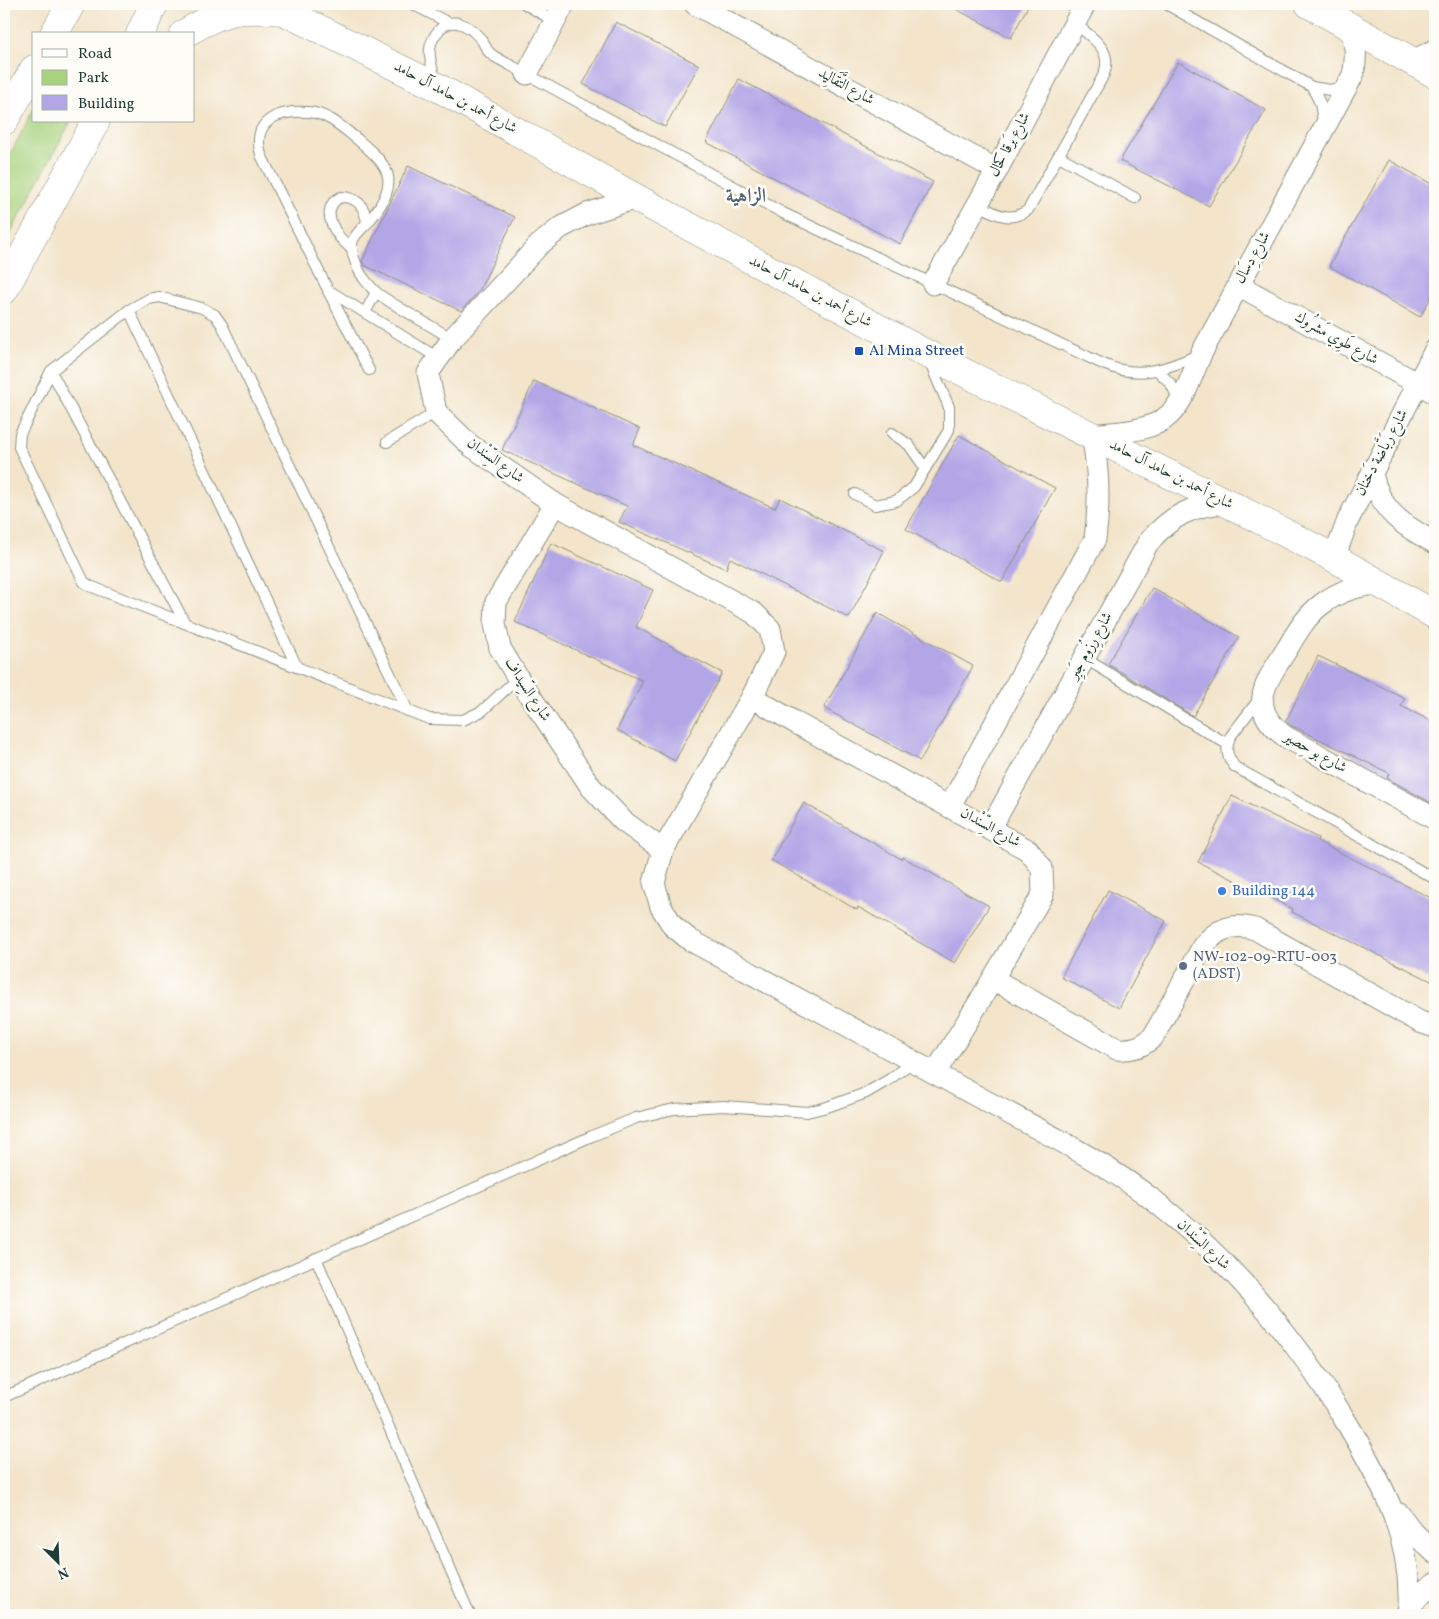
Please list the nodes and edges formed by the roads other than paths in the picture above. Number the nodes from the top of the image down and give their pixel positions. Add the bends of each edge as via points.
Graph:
1 (154, 4) edge
2 (412, 4) edge
3 (525, 4) edge
4 (694, 4) edge
5 (1085, 4) edge
6 (1166, 4) edge
7 (1309, 4) edge
8 (276, 7) edge
9 (559, 12) edge
10 (449, 22) junction
11 (1074, 23) junction
12 (1349, 26) junction
13 (141, 32) edge
14 (188, 32) edge
15 (1428, 62) edge
16 (32, 72) edge
17 (527, 74) junction
18 (1347, 86) junction
19 (437, 87) junction
20 (1312, 87) junction
21 (4, 121) edge
22 (95, 122) edge
23 (1324, 129) junction
24 (1059, 156) junction
25 (997, 170) junction
26 (636, 198) junction
27 (1135, 198) dead end
28 (978, 204) junction
29 (367, 223) junction
30 (352, 248) junction
31 (934, 284) junction
32 (1238, 285) junction
33 (4, 290) edge
34 (328, 290) junction
35 (376, 292) junction
36 (129, 310) junction
37 (365, 313) junction
38 (452, 338) junction
39 (1435, 350) edge
40 (925, 353) junction
41 (1201, 354) junction
42 (438, 358) junction
43 (369, 370) dead end
44 (1157, 370) junction
45 (51, 371) junction
46 (1427, 388) edge
47 (1180, 401) junction
48 (436, 412) junction
49 (892, 433) dead end
50 (1092, 435) junction
51 (387, 442) dead end
52 (925, 468) junction
53 (1372, 474) junction
54 (855, 494) dead end
55 (1227, 503) junction
56 (555, 504) junction
57 (1435, 543) edge
58 (1334, 558) junction
59 (1379, 584) junction
60 (1435, 615) edge
61 (186, 624) junction
62 (1084, 658) junction
63 (297, 667) junction
64 (518, 678) junction
65 (1262, 695) junction
66 (752, 697) junction
67 (408, 711) junction
68 (1227, 744) junction
69 (950, 806) junction
70 (1435, 819) edge
71 (990, 829) junction
72 (663, 850) junction
73 (1435, 879) edge
74 (993, 979) junction
75 (1435, 1027) edge
76 (913, 1061) junction
77 (935, 1073) junction
78 (316, 1258) junction
79 (4, 1396) edge
80 (1389, 1502) junction
81 (1435, 1553) edge
82 (1435, 1583) edge
83 (1407, 1612) edge
84 (470, 1615) edge

1 - 13 main road
2 - 10 lane
3 - 9 lane
4 - 25 street, شارع التَّقَالِيد
5 - 11 street, شارع بَرقا كحال
6 - 20 lane
7 - 12 main road
8 - 14 main road via 226,12
8 - 19 main road, شارع أحمد بن حامد آل حامد
9 - 17 street
10 - 17 lane via 458,22 469,29 480,37 490,53
10 - 19 lane via 430,41 429,52
11 - 24 lane via 1101,46 1106,67
11 - 25 street, شارع بَرقا كحال
12 - 15 main road
12 - 18 street, شارع دِسَال via 1354,38 1356,63
16 - 21 main road
17 - 31 lane via 783,213
18 - 20 lane via 1330,90
18 - 23 street, شارع دِسَال
19 - 26 main road, شارع أحمد بن حامد آل حامد
20 - 23 lane via 1322,111
22 - 33 main road
23 - 32 street, شارع دِسَال
24 - 27 lane
24 - 28 lane via 1032,204 1022,214 1000,216
25 - 28 street, شارع بَرقا كحال
26 - 38 street via 587,214 560,228 539,245
26 - 40 main road, شارع أحمد بن حامد آل حامد
28 - 31 street, شارع بَرقا كحال
29 - 30 lane via 353,239
29 - 30 lane via 363,206 353,198 341,197 332,204 332,224
29 - 34 lane via 382,204 389,183 383,163 376,155 338,124 313,112 283,113 270,118 258,139 261,155
30 - 35 lane via 357,267
31 - 44 lane via 1113,369
32 - 41 street, شارع دِسَال
32 - 46 street, شارع طَوِي مَشرُوك
34 - 37 lane
34 - 43 lane
35 - 37 lane
35 - 38 lane
36 - 45 lane
36 - 63 lane
36 - 67 lane via 159,297 202,308 215,315 222,325
37 - 42 lane
38 - 42 street
39 - 46 street, شارع رَبَّاضة دَخنان
40 - 50 main road, شارع أحمد بن حامد آل حامد
40 - 52 lane via 949,407 949,430
41 - 44 lane
41 - 47 street, شارع دِسَال
42 - 48 street via 428,373
44 - 47 lane via 1171,384
45 - 61 lane
45 - 61 lane via 18,442 80,575 90,586
46 - 53 street, شارع رَبَّاضة دَخنان
47 - 50 street, شارع دِسَال via 1170,415 1156,424
48 - 51 lane
48 - 56 street, شارع السِّنْدان via 470,445
49 - 52 lane via 909,445
50 - 55 main road, شارع أحمد بن حامد آل حامد
50 - 69 street via 1098,476 1095,538
52 - 54 lane via 914,488 896,501 875,505
53 - 57 street via 1375,488 1390,512
53 - 58 street, شارع رَبَّاضة دَخنان via 1348,520
55 - 58 main road, شارع أحمد بن حامد آل حامد
55 - 62 street, شارع رِزُوم جَبِر via 1191,509 1160,529 1148,544
56 - 64 street, شارع السِّيداف via 496,602 495,624 500,648
56 - 66 street, شارع السِّنْدان via 754,613 770,629 774,652
58 - 59 main road, شارع أحمد بن حامد آل حامد
59 - 60 main road, شارع أحمد بن حامد آل حامد
59 - 65 street via 1349,589 1322,603 1301,625 1265,683
61 - 63 lane
62 - 68 lane
62 - 71 street, شارع رِزُوم جَبِر
63 - 67 lane
64 - 67 lane via 482,711 463,720 430,719
64 - 72 street, شارع السِّيداف via 592,787 623,821
65 - 68 lane
65 - 70 street, شارع بو حِصير via 1263,708 1275,730
66 - 69 street, شارع السِّنْدان
66 - 72 street, شارع السِّنْدان
68 - 73 lane via 1229,760 1234,767
69 - 71 street, شارع السِّنْدان
71 - 74 street, شارع السِّنْدان via 1028,850 1042,868 1043,894
72 - 76 street, شارع السِّنْدان via 654,883 661,907 673,926 690,940
74 - 75 street via 1117,1049 1137,1048 1154,1037 1211,936 1232,926 1244,926 1255,929 1420,1022
74 - 77 street, شارع السِّنْدان
76 - 77 street, شارع السِّنْدان
76 - 78 lane via 866,1093 807,1112 723,1106 674,1109 636,1118
77 - 80 street, شارع السِّنْدان via 1092,1158 1157,1203 1214,1253 1252,1293 1312,1369
78 - 79 lane
78 - 84 lane
80 - 81 street, شارع السِّنْدان
80 - 83 street, شارع السِّنْدان via 1409,1571
82 - 83 street via 1423,1591

